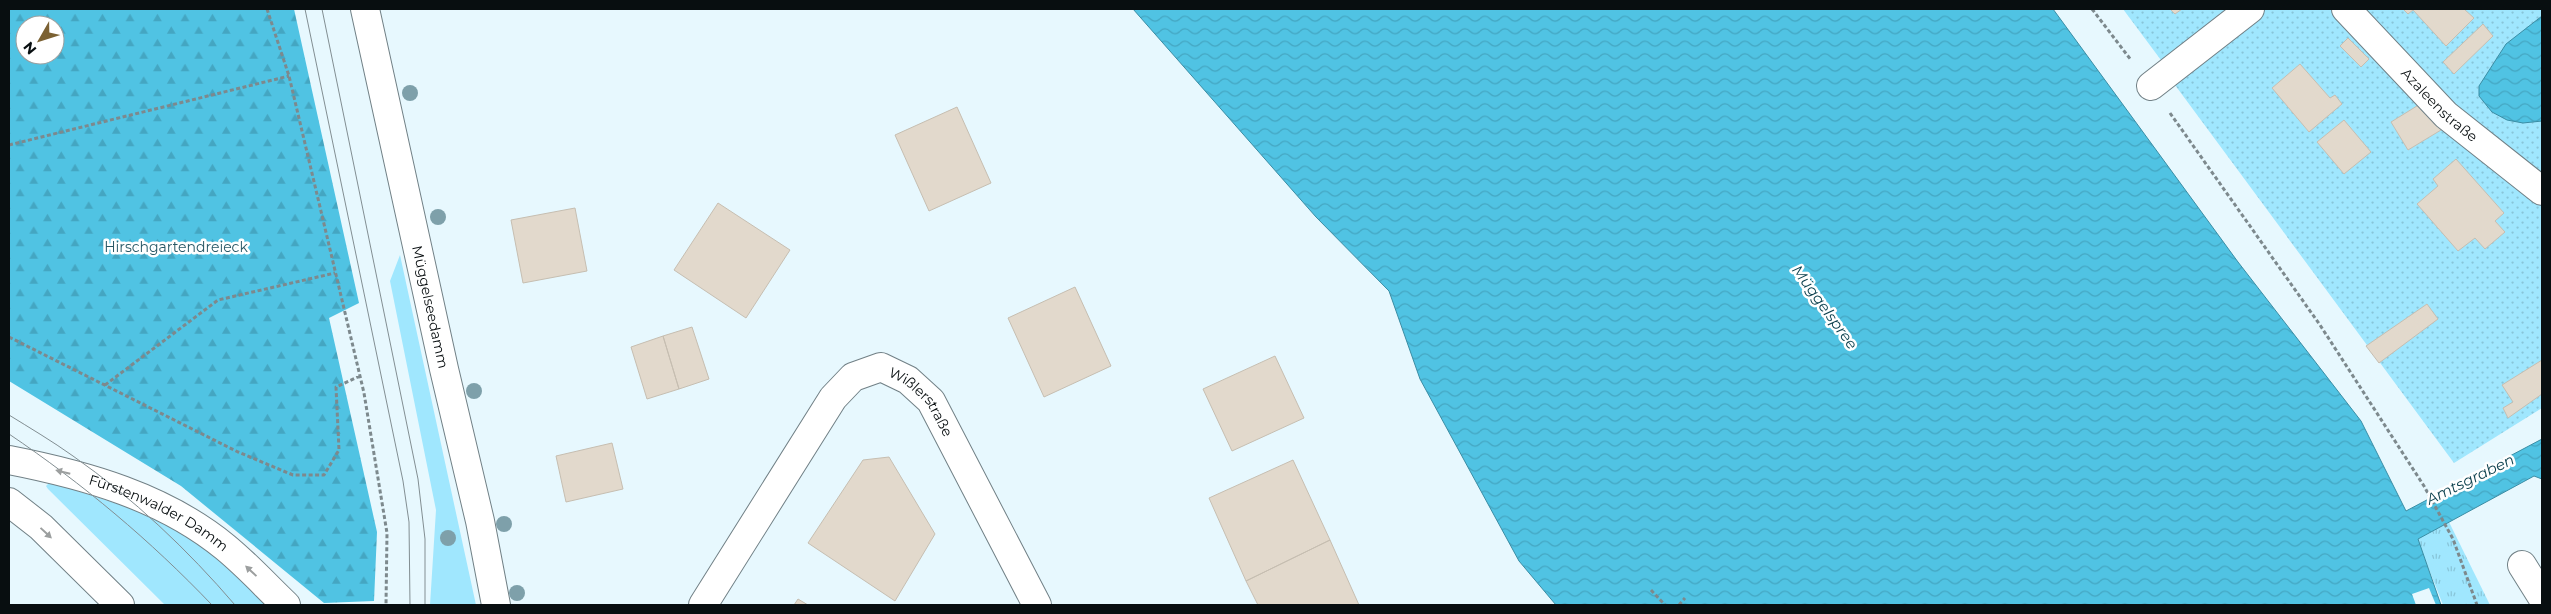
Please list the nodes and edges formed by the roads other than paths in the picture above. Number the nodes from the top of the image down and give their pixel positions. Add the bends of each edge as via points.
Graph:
1 (365, 9) edge
2 (2250, 9) edge
3 (2346, 9) edge
4 (2151, 86) road end
5 (2542, 191) edge
6 (9, 460) edge
7 (9, 502) edge
8 (2522, 565) dead end
9 (2542, 597) edge
10 (120, 605) edge
11 (286, 605) edge
12 (496, 605) edge
13 (702, 605) edge
14 (1038, 605) edge

1 - 12 main road, Müggelseedamm
2 - 4 main road
3 - 5 main road, Azaleenstraße via 2446,115
11 -> 6 main road, Fürstenwalder Damm via 225,547 200,528 158,505 88,478
7 -> 10 main road via 41,527
8 - 9 main road
13 - 14 main road, Wißlerstraße via 833,398 853,377 880,367 908,380 931,401

